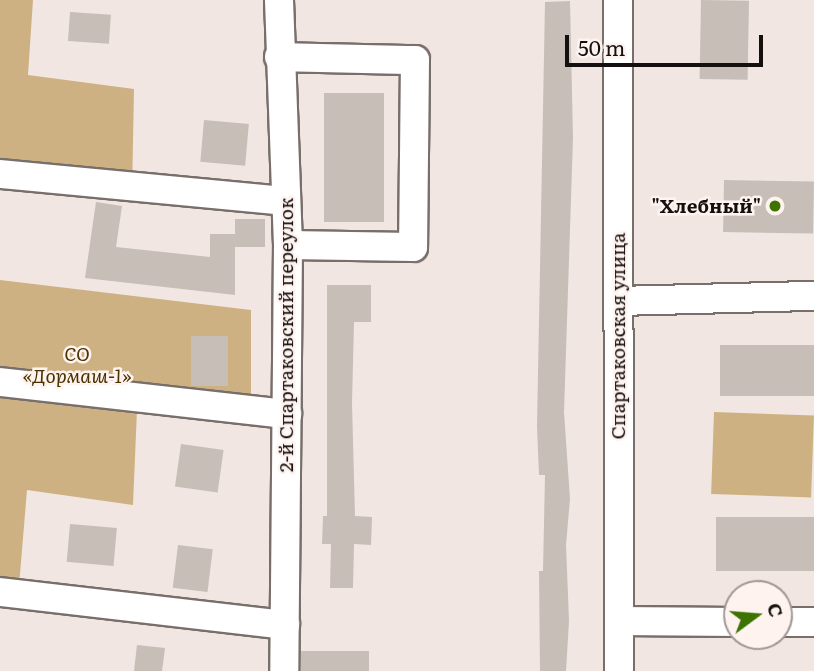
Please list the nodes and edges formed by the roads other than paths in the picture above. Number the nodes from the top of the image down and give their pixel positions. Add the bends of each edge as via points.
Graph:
1 (279, 0) edge
2 (618, 0) edge
3 (279, 57) junction
4 (0, 174) edge
5 (286, 201) junction
6 (288, 245) junction
7 (814, 296) edge
8 (618, 302) junction
9 (0, 382) edge
10 (287, 414) junction
11 (0, 592) edge
12 (619, 621) junction
13 (723, 622) edge
14 (793, 622) edge
15 (814, 622) edge
16 (285, 625) junction
17 (284, 671) edge
18 (619, 671) edge

1 - 3 street, 2-й Спартаковский переулок
2 - 8 street, Спартаковская улица
3 - 5 street, 2-й Спартаковский переулок
3 - 6 street via 415,60 413,247
4 - 5 street
5 - 6 street, 2-й Спартаковский переулок
6 - 10 street, 2-й Спартаковский переулок
7 - 8 street
8 - 12 street, Спартаковская улица
9 - 10 street
10 - 16 street, 2-й Спартаковский переулок
11 - 16 street
12 - 13 street
12 - 18 street, Спартаковская улица
14 - 15 street
16 - 17 street, 2-й Спартаковский переулок

